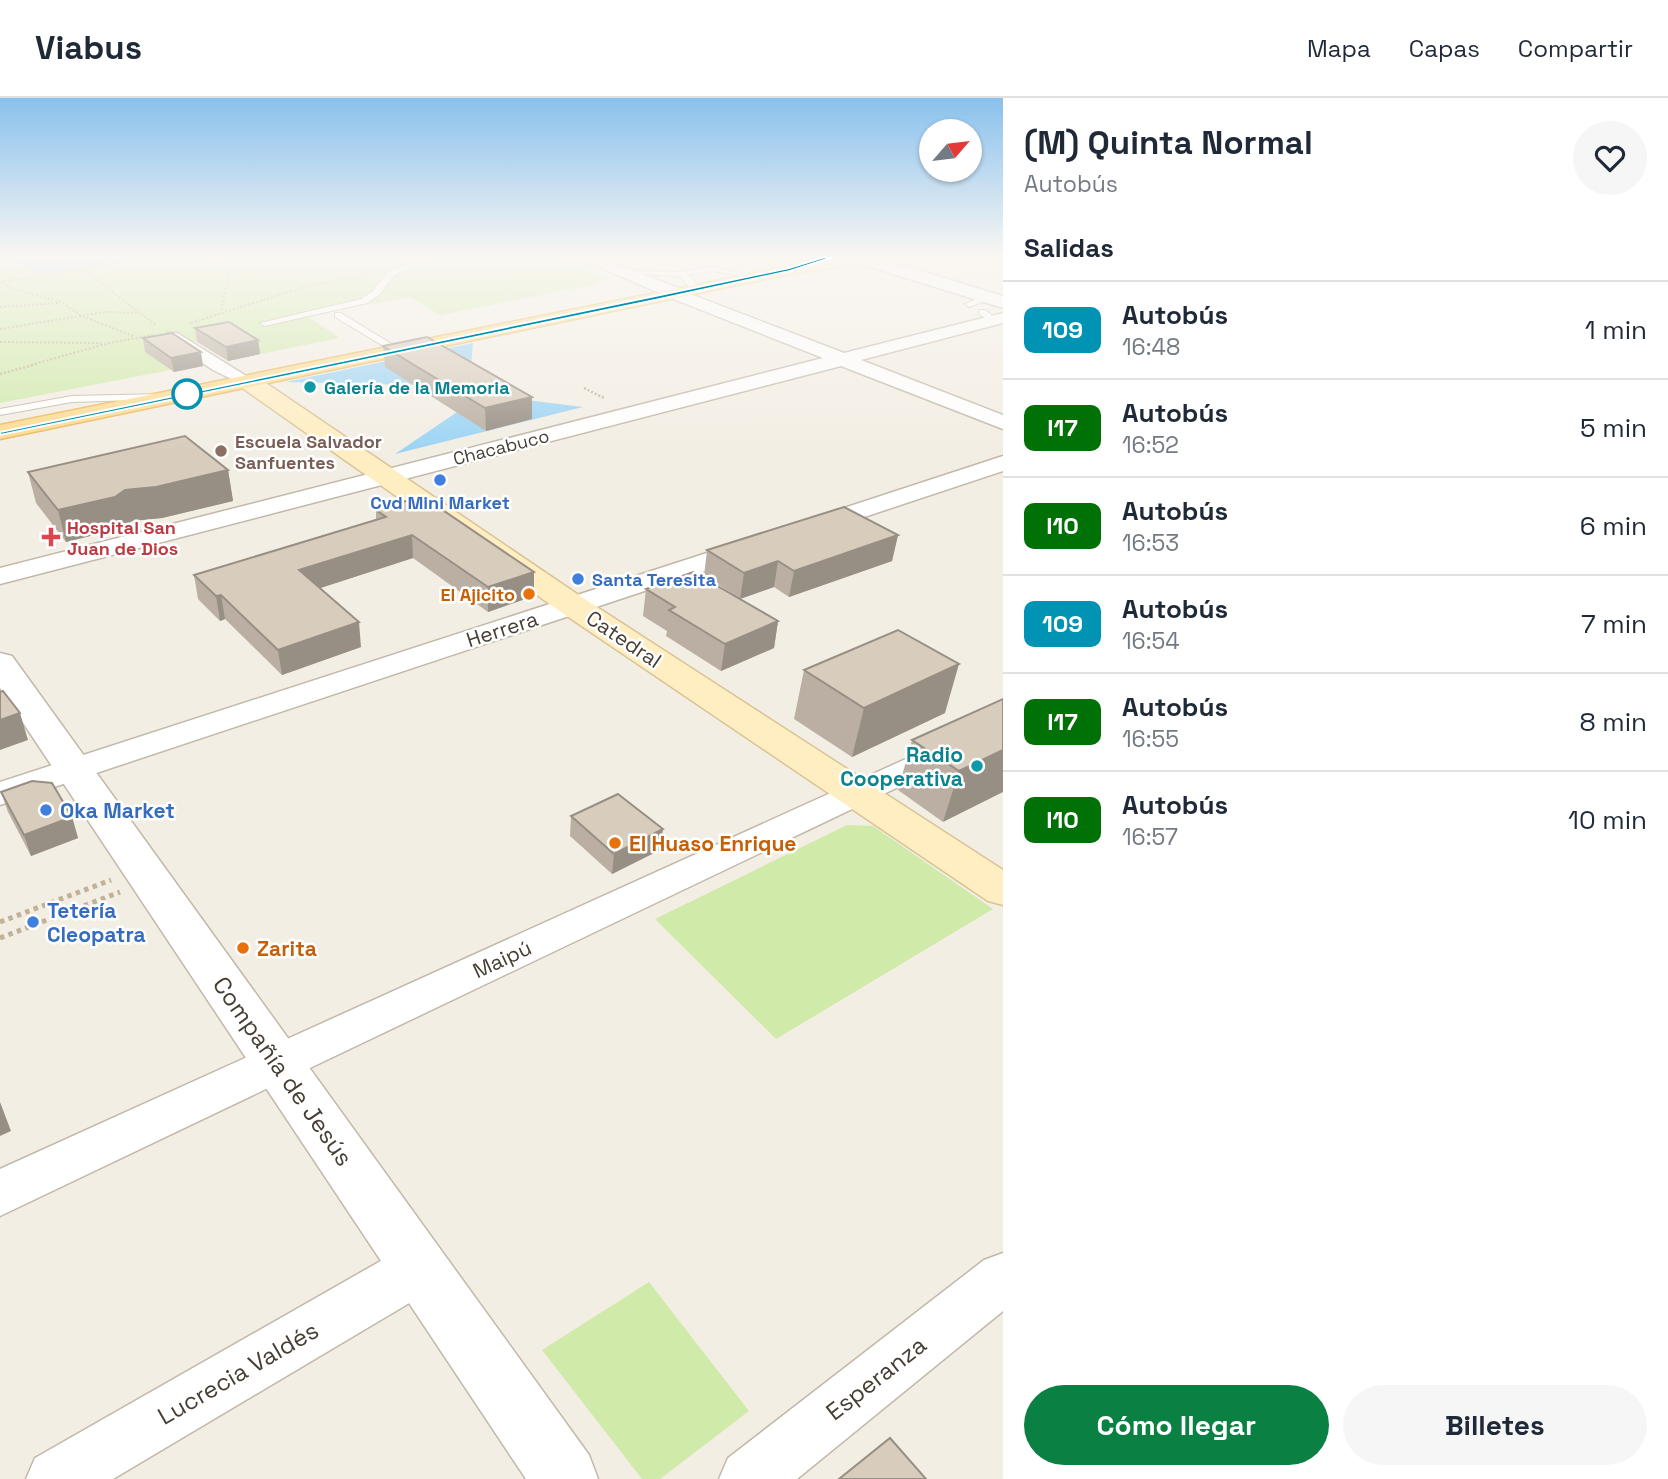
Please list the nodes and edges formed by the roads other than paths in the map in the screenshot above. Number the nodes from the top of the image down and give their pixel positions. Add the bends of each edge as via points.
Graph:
1 (350, 322) edge
2 (517, 322) edge
3 (762, 322) edge
4 (956, 322) edge
5 (169, 333) edge
6 (398, 351) junction
7 (843, 359) junction
8 (249, 382) junction
9 (176, 397) junction
10 (0, 412) edge
11 (1003, 423) edge
12 (0, 432) edge
13 (1003, 463) edge
14 (388, 477) junction
15 (0, 576) edge
16 (572, 605) junction
17 (0, 663) edge
18 (1003, 725) edge
19 (72, 770) junction
20 (0, 794) edge
21 (856, 794) junction
22 (1003, 890) edge
23 (278, 1063) junction
24 (0, 1193) edge
25 (419, 1268) junction
26 (1003, 1278) edge
27 (56, 1479) edge
28 (565, 1479) edge
29 (750, 1479) edge

1 - 6 lane
2 - 6 main road
3 - 7 street
4 - 7 street, Chacabuco
5 - 8 street
6 - 8 main road
7 - 11 street
7 - 14 street, Chacabuco
8 - 9 main road
8 - 14 main road, Catedral
9 - 10 lane via 72,398
9 - 12 main road
13 - 16 street, Herrera
14 - 15 street, Chacabuco
14 - 16 main road, Catedral
16 - 19 street, Herrera
16 - 21 main road, Catedral
17 - 19 street, Compañía de Jesús
18 - 21 street, Maipú
19 - 20 street, Herrera
19 - 23 street, Compañía de Jesús
21 - 22 main road, Catedral
21 - 23 street, Maipú
23 - 24 street, Maipú
23 - 25 street, Compañía de Jesús
25 - 27 street, Lucrecia Valdés
25 - 28 street, Compañía de Jesús
26 - 29 street, Esperanza

